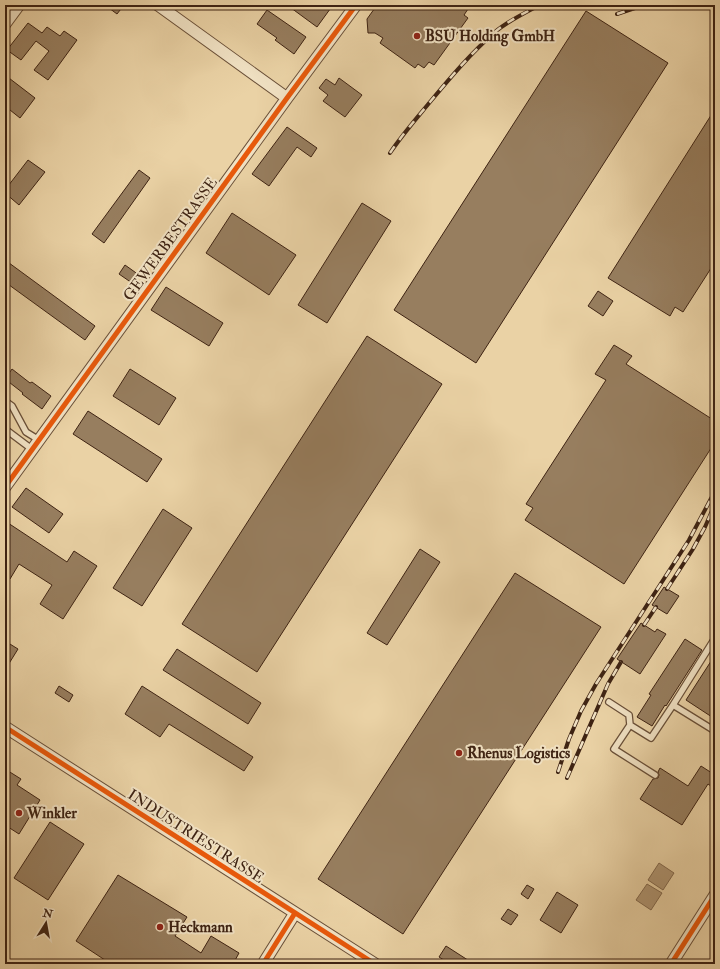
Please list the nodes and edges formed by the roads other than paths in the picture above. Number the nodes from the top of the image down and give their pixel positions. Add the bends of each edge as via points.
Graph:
1 (19, 5) edge
2 (158, 5) edge
3 (356, 5) edge
4 (5, 24) edge
5 (287, 98) junction
6 (5, 401) edge
7 (5, 429) edge
8 (36, 445) junction
9 (5, 487) edge
10 (715, 638) edge
11 (609, 702) dead end
12 (673, 705) junction
13 (630, 725) junction
14 (5, 727) edge
15 (715, 731) edge
16 (655, 775) dead end
17 (715, 896) edge
18 (295, 913) junction
19 (263, 964) edge
20 (375, 964) edge
21 (670, 964) edge

1 - 4 street
2 - 5 street
3 - 5 street, GEWERBESTRASSE
5 - 8 street, GEWERBESTRASSE
6 - 8 lane via 12,406
7 - 8 lane
8 - 9 street, GEWERBESTRASSE
10 - 12 lane
11 - 13 lane via 629,715
12 - 13 lane via 651,738
12 - 15 lane
13 - 16 lane via 614,749
14 - 18 street, INDUSTRIESTRASSE
17 - 21 street
18 - 19 street
18 - 20 street, INDUSTRIESTRASSE

